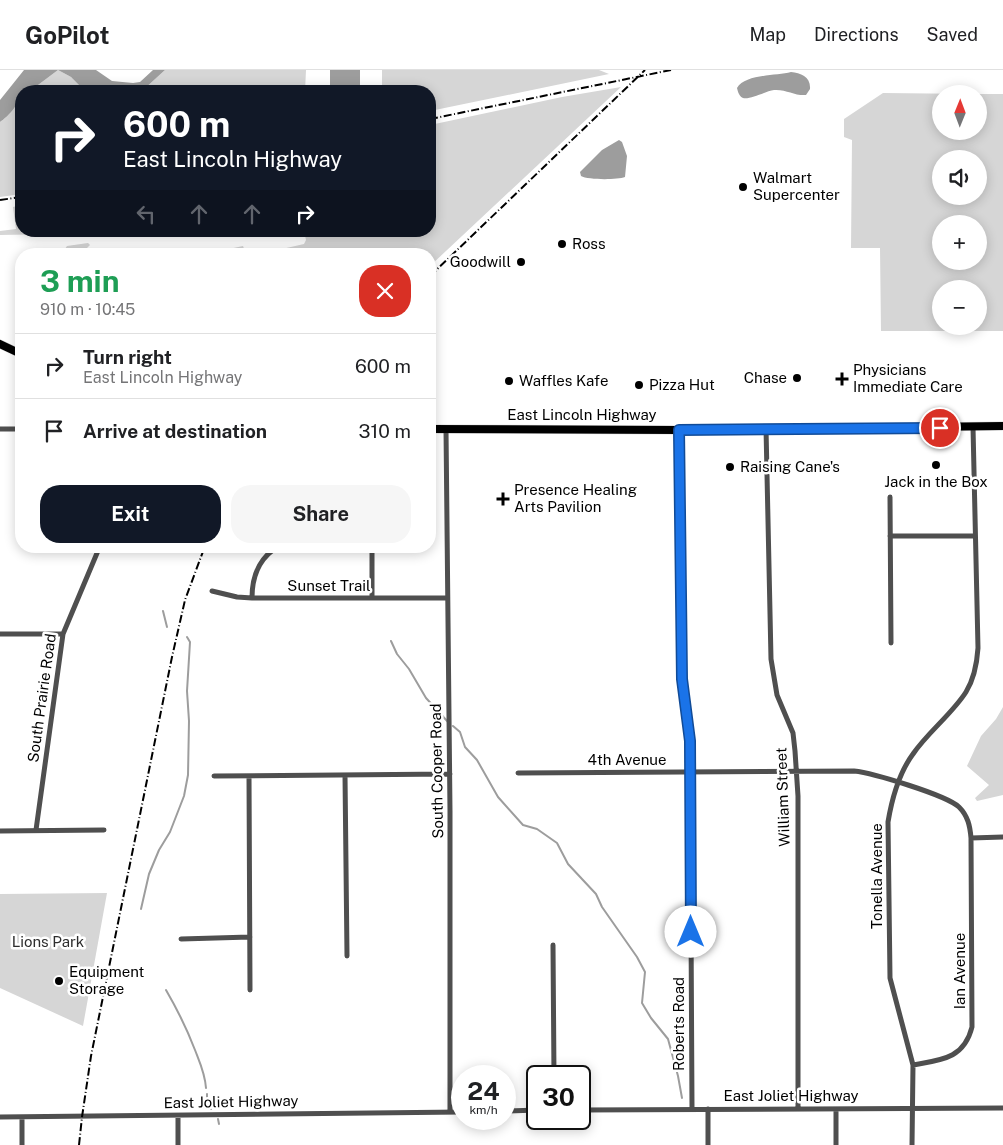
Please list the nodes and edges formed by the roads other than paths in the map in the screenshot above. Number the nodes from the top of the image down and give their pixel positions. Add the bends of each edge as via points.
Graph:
1 (0, 344) edge
2 (15, 351) edge
3 (1003, 426) edge
4 (973, 427) junction
5 (766, 428) junction
6 (0, 429) edge
7 (15, 429) edge
8 (436, 429) edge
9 (446, 429) junction
10 (679, 430) junction
11 (890, 497) dead end
12 (890, 536) junction
13 (975, 536) junction
14 (97, 553) edge
15 (268, 553) edge
16 (372, 553) edge
17 (212, 591) dead end
18 (252, 598) junction
19 (372, 598) junction
20 (447, 598) junction
21 (0, 634) edge
22 (63, 634) junction
23 (891, 643) dead end
24 (797, 772) junction
25 (518, 773) dead end
26 (690, 773) junction
27 (450, 774) junction
28 (345, 775) junction
29 (214, 776) dead end
30 (249, 776) junction
31 (898, 783) junction
32 (36, 830) junction
33 (104, 830) dead end
34 (0, 831) edge
35 (1003, 837) edge
36 (971, 838) junction
37 (250, 938) junction
38 (181, 939) dead end
39 (553, 945) dead end
40 (347, 956) dead end
41 (250, 990) dead end
42 (554, 1065) edge
43 (913, 1065) junction
44 (692, 1108) junction
45 (912, 1108) junction
46 (1003, 1108) edge
47 (708, 1109) junction
48 (798, 1109) junction
49 (836, 1109) junction
50 (591, 1110) edge
51 (450, 1112) joint
52 (178, 1116) junction
53 (0, 1117) edge
54 (22, 1117) junction
55 (22, 1145) edge
56 (178, 1145) edge
57 (708, 1145) edge
58 (836, 1145) edge
59 (912, 1145) edge

1 - 2 main road
3 - 4 main road, East Lincoln Highway
4 - 5 main road, East Lincoln Highway
4 - 13 street, Tonella Avenue
5 - 10 main road, East Lincoln Highway
5 - 24 street, William Street via 771,659 777,695 793,733
6 - 7 street
8 - 9 main road, East Lincoln Highway
9 - 10 main road, East Lincoln Highway
9 - 20 street, South Cooper Road
10 - 26 street, Roberts Road via 682,679 690,741
11 - 12 street
12 - 13 street
12 - 23 street
13 - 31 street, Tonella Avenue via 978,648 975,672 965,693 904,766
14 - 22 street, South Prairie Road
15 - 18 street via 255,573
16 - 19 street
17 - 18 street, Sunset Trail
18 - 19 street, Sunset Trail
19 - 20 street, Sunset Trail
20 - 27 street, South Cooper Road
21 - 22 street
22 - 32 street, South Prairie Road
24 - 26 street, 4th Avenue
24 - 31 street, 4th Avenue via 854,771
24 - 48 street, William Street
25 - 26 street, 4th Avenue
26 - 44 street, Roberts Road
27 - 28 street
27 - 51 street, South Cooper Road
28 - 30 street
28 - 40 street
29 - 30 street
30 - 37 street
31 - 36 street, Ian Avenue via 954,803 966,815
31 - 43 street, Tonella Avenue via 888,822 890,978
32 - 33 street
32 - 34 street
35 - 36 street
36 - 43 street, Ian Avenue via 972,1027 964,1046 955,1054 943,1060
37 - 38 street
37 - 41 street
39 - 42 street
43 - 45 street, Tonella Avenue
44 - 47 street, East Joliet Highway
44 - 50 street, East Joliet Highway
45 - 46 street, East Joliet Highway
45 - 49 street, East Joliet Highway
45 - 59 street, Tonella Avenue
47 - 48 street, East Joliet Highway
47 - 57 street
48 - 49 street, East Joliet Highway
49 - 58 street
51 - 52 street, East Joliet Highway
52 - 54 street, East Joliet Highway
52 - 56 street
53 - 54 street, East Joliet Highway
54 - 55 street

